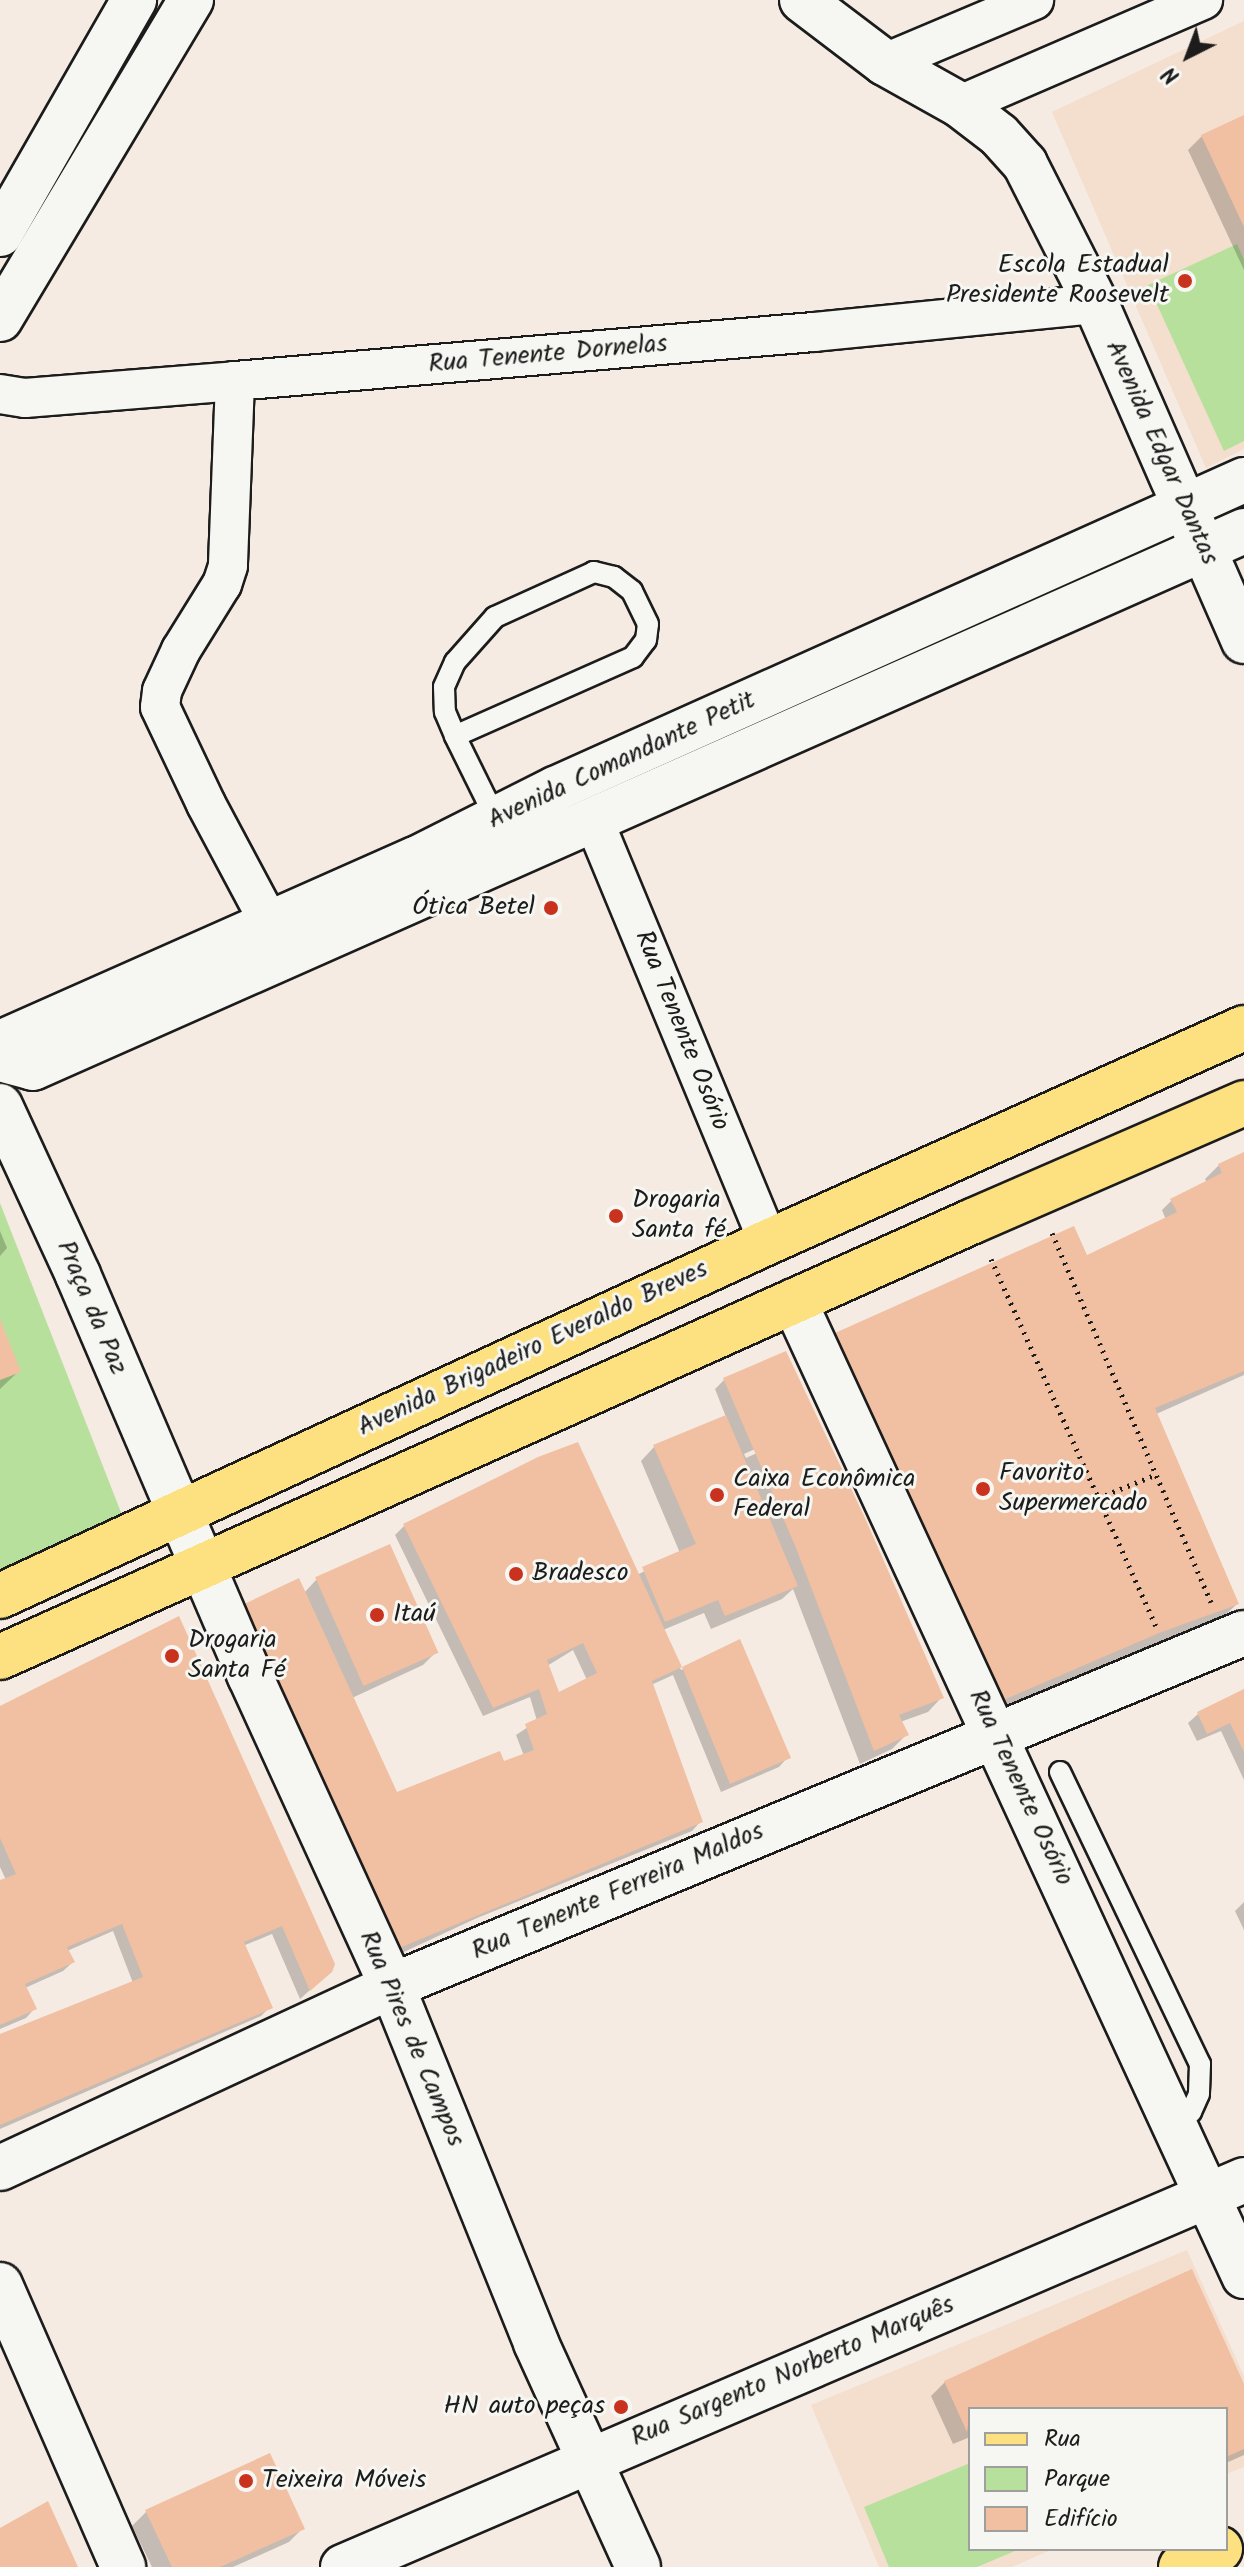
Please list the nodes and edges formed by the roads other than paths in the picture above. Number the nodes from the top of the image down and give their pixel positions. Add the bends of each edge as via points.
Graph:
1 (134, 0) edge
2 (191, 0) edge
3 (802, 0) edge
4 (1034, 0) edge
5 (1203, 0) edge
6 (885, 63) junction
7 (960, 105) junction
8 (0, 234) edge
9 (1096, 304) junction
10 (0, 319) edge
11 (235, 381) junction
12 (0, 394) edge
13 (1244, 480) edge
14 (1183, 507) junction
15 (1244, 531) edge
16 (1204, 550) junction
17 (1244, 641) edge
18 (455, 736) junction
19 (496, 819) junction
20 (594, 821) junction
21 (424, 874) junction
22 (269, 922) junction
23 (1244, 1028) edge
24 (0, 1043) edge
25 (0, 1059) edge
26 (1244, 1103) edge
27 (0, 1106) edge
28 (768, 1242) junction
29 (794, 1301) junction
30 (178, 1513) junction
31 (203, 1566) junction
32 (0, 1596) edge
33 (1236, 1636) edge
34 (0, 1657) edge
35 (995, 1736) junction
36 (1060, 1772) dead end
37 (392, 1986) junction
38 (1175, 2123) junction
39 (0, 2168) edge
40 (1226, 2188) edge
41 (1244, 2276) edge
42 (0, 2285) edge
43 (589, 2458) junction
44 (1216, 2551) edge
45 (123, 2567) edge
46 (343, 2567) edge
47 (638, 2567) edge
48 (1181, 2567) edge

1 - 8 street
2 - 10 street
3 - 6 street, Avenida Edgar Dantas
4 - 6 street
5 - 7 street
6 - 7 street, Avenida Edgar Dantas
7 - 9 street, Avenida Edgar Dantas via 1025,164
9 - 11 street, Rua Tenente Dornelas
9 - 14 street, Avenida Edgar Dantas
11 - 12 street, Rua Tenente Dornelas via 25,398
11 - 22 street via 228,566 181,650 160,707
13 - 14 street, Avenida Comandante Petit
14 - 16 street, Avenida Edgar Dantas
14 - 19 street, Avenida Comandante Petit
15 - 16 street, Avenida Comandante Petit
16 - 17 street, Avenida Edgar Dantas
16 - 20 street, Avenida Comandante Petit
18 - 18 lane via 445,712 444,687 455,662 495,617 594,572 614,577 632,591 648,624 646,640 633,657
18 - 19 lane
19 - 21 street, Avenida Comandante Petit
20 - 21 street, Avenida Comandante Petit
20 - 28 street, Rua Tenente Osório
21 - 22 street, Avenida Comandante Petit
21 - 25 street, Avenida Comandante Petit via 33,1068
22 - 24 street, Avenida Comandante Petit
23 - 28 main road, Avenida Brigadeiro Everaldo Breves
26 - 29 main road
27 - 30 street, Praça da Paz
28 - 30 main road, Avenida Brigadeiro Everaldo Breves
29 - 31 main road
29 - 35 street, Rua Tenente Osório
30 - 31 street, Rua Pires de Campos
30 - 32 main road, Avenida Brigadeiro Everaldo Breves
31 - 34 main road
31 - 37 street, Rua Pires de Campos
33 - 35 street, Rua Tenente Ferreira Maldos
35 - 37 street, Rua Tenente Ferreira Maldos
35 - 38 street, Rua Tenente Osório
36 - 38 lane via 1200,2064 1199,2094 1191,2112
37 - 39 street, Rua Tenente Ferreira Maldos
37 - 43 street, Rua Pires de Campos via 536,2343
38 - 40 street, Rua Tenente Osório
40 - 41 street, Rua Tenente Osório
40 - 43 street, Rua Sargento Norberto Marquês
42 - 45 street
43 - 46 street, Rua Sargento Norberto Marquês
43 - 47 street, Rua Pires de Campos
44 - 48 main road

